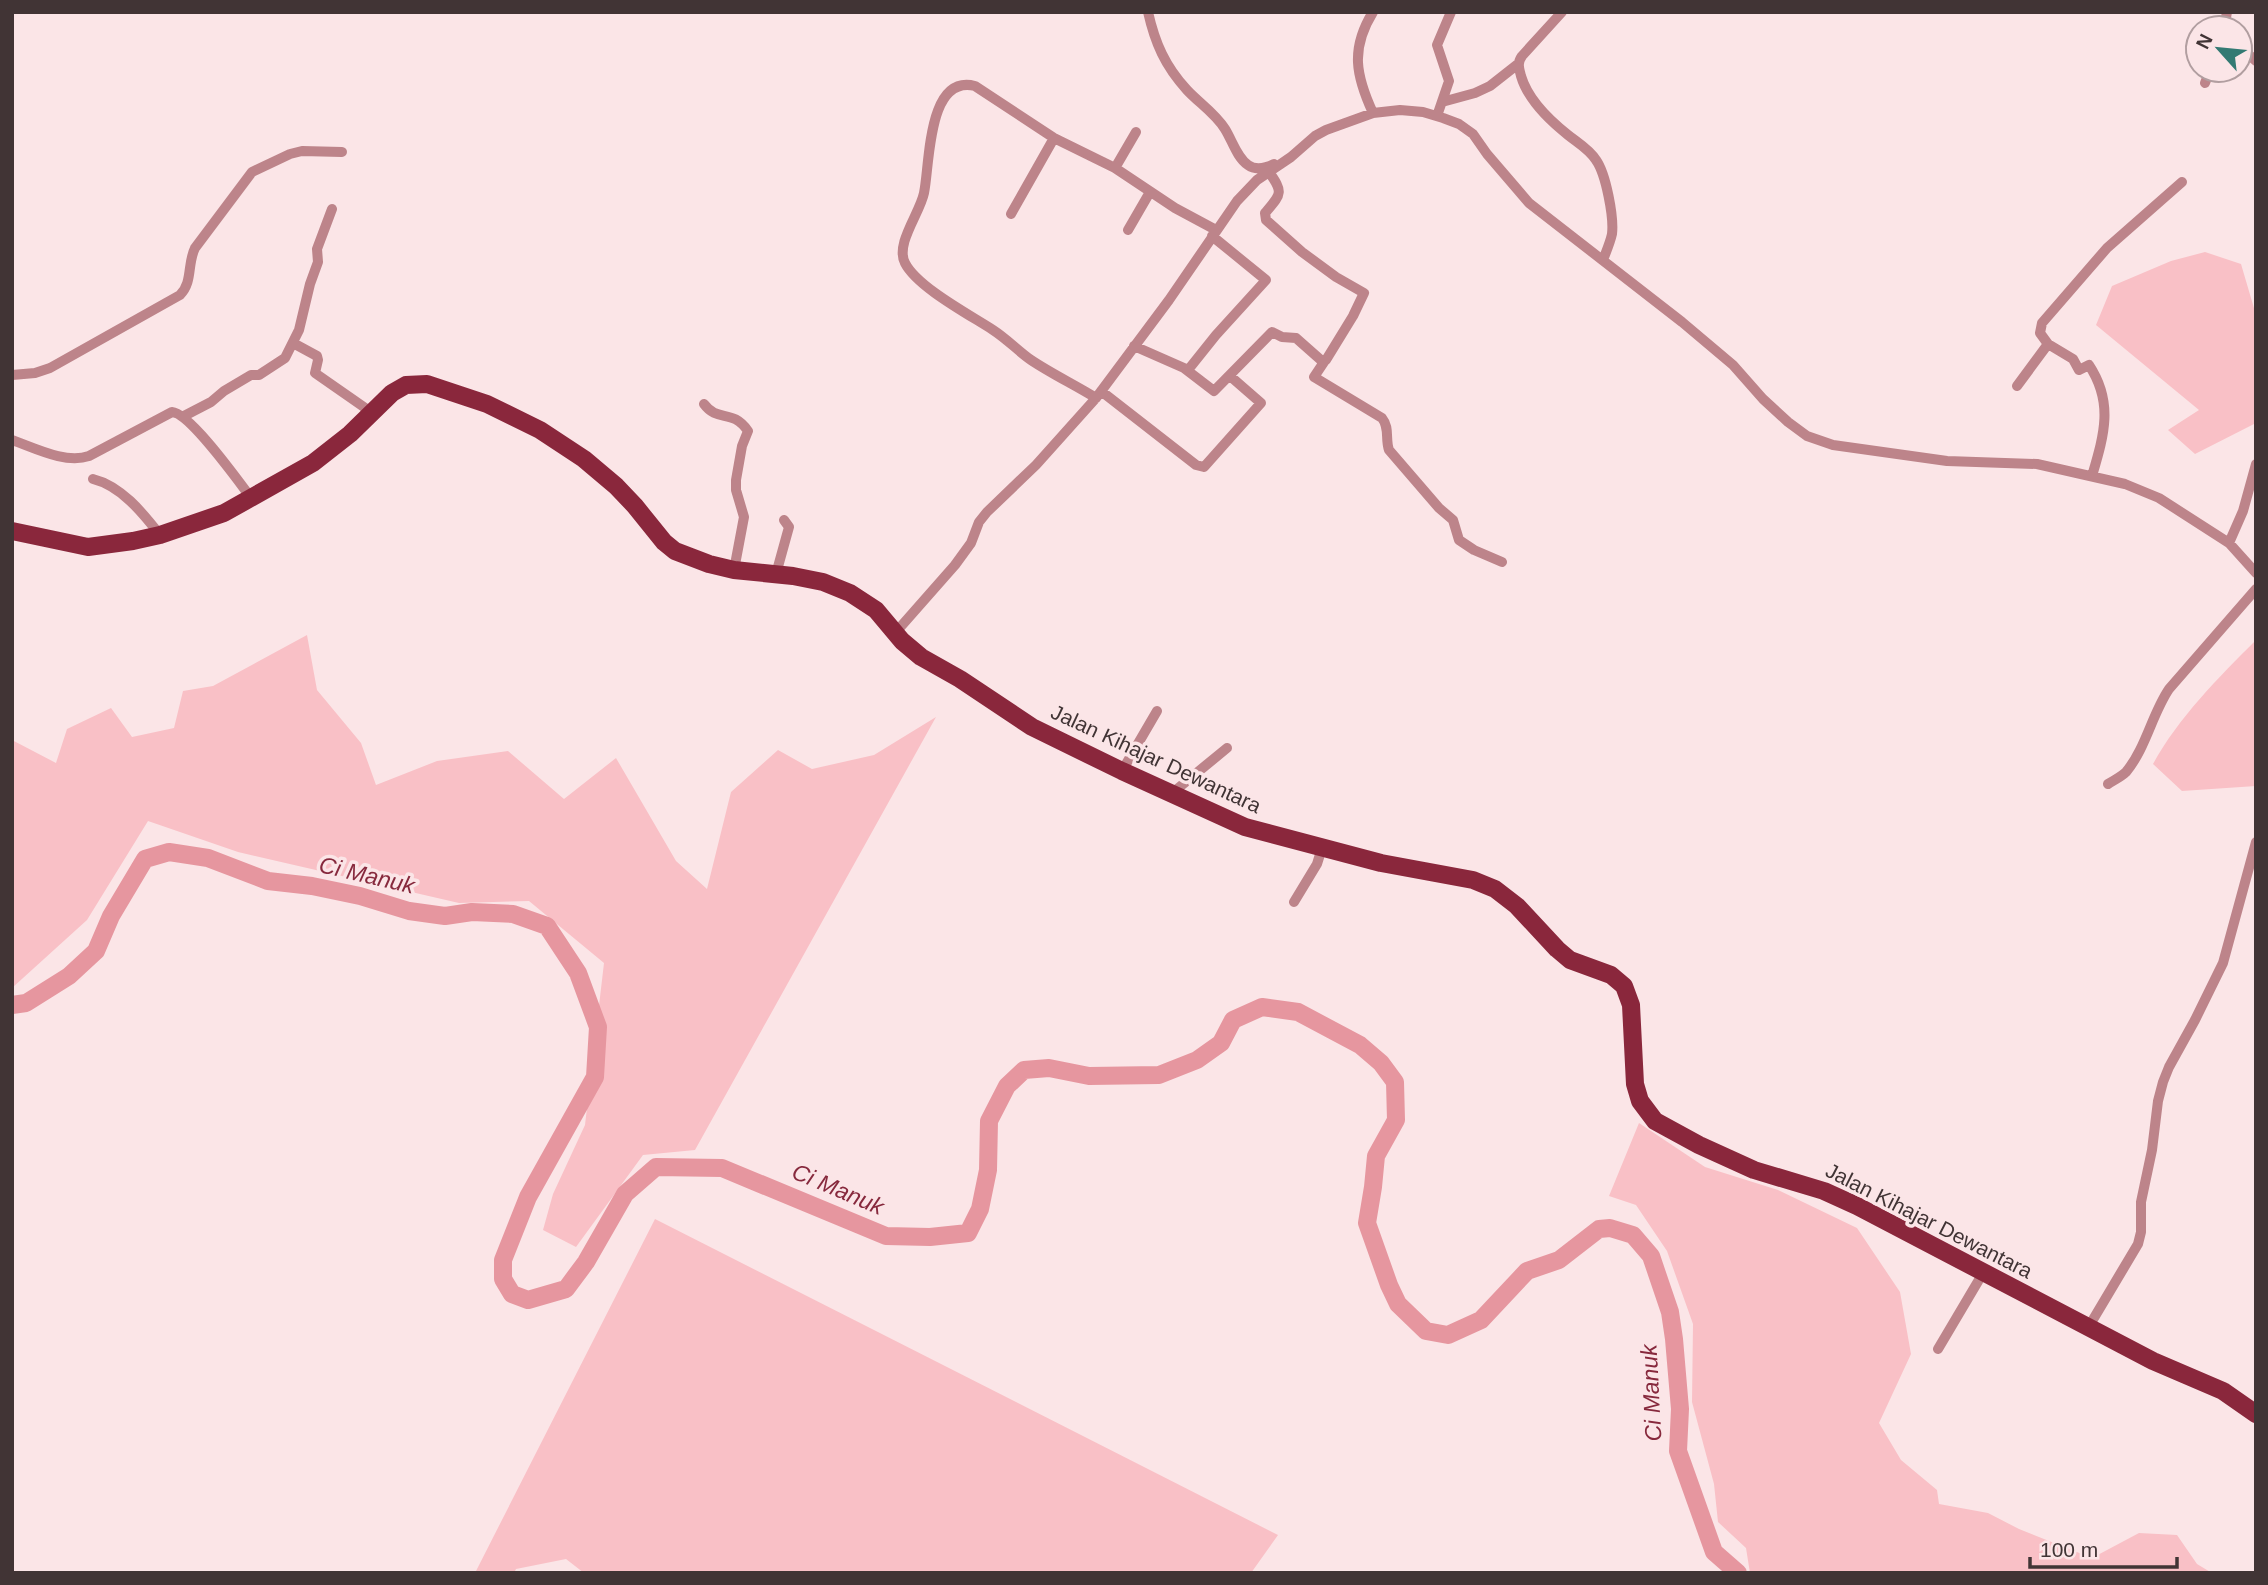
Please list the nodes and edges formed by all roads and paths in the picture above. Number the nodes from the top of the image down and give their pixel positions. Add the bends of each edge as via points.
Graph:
1 (1148, 12) edge
2 (1373, 12) edge
3 (1451, 12) edge
4 (1562, 12) edge
5 (1518, 64) junction
6 (1442, 102) junction
7 (1373, 113) junction
8 (1437, 116) junction
9 (1136, 132) dead end
10 (1054, 138) junction
11 (342, 152) dead end
12 (1291, 157) junction
13 (1115, 168) junction
14 (1269, 172) junction
15 (2182, 182) dead end
16 (1150, 192) junction
17 (332, 209) dead end
18 (1012, 214) dead end
19 (1128, 230) dead end
20 (1214, 233) junction
21 (1603, 260) junction
22 (293, 343) junction
23 (2048, 344) junction
24 (1134, 346) junction
25 (1324, 362) junction
26 (1188, 370) junction
27 (12, 376) edge
28 (1230, 376) junction
29 (2017, 386) dead end
30 (1099, 394) junction
31 (704, 404) dead end
32 (371, 412) junction
33 (184, 416) junction
34 (12, 440) edge
35 (2256, 464) edge
36 (2092, 475) junction
37 (93, 479) dead end
38 (252, 499) junction
39 (783, 520) dead end
40 (12, 530) edge
41 (160, 535) junction
42 (2229, 543) junction
43 (1502, 562) dead end
44 (734, 570) junction
45 (2256, 573) edge
46 (776, 574) junction
47 (2256, 589) edge
48 (896, 632) junction
49 (1157, 711) dead end
50 (1227, 748) dead end
51 (1122, 771) junction
52 (2108, 784) dead end
53 (1171, 794) junction
54 (2256, 842) edge
55 (1322, 848) junction
56 (1294, 902) dead end
57 (1983, 1273) junction
58 (2088, 1328) junction
59 (1938, 1349) dead end
60 (2252, 1406) edge

1 - 12 street via 1166,64 1219,121 1241,159 1262,169
2 - 7 street via 1357,58 1362,90
3 - 6 street via 1437,45 1449,79
4 - 5 street
5 - 6 street via 1490,86
5 - 21 street via 1534,102 1592,154 1601,168 1612,225
6 - 8 street
7 - 8 street via 1400,110
7 - 12 street via 1326,130
8 - 21 street via 1473,134 1529,203
9 - 13 street
10 - 13 street
10 - 18 street
10 - 30 street via 975,86 960,85 952,90 936,114 920,209 902,255 912,273 929,288 1030,359
11 - 27 street via 302,151 252,172 195,248 188,284 180,295 50,368
12 - 14 street
13 - 16 street
14 - 20 street via 1237,201
14 - 25 street via 1280,193 1266,219 1302,252 1364,293
15 - 23 street via 2107,248 2042,323 2040,332
16 - 19 street
16 - 20 street
17 - 22 street via 318,244 318,262
20 - 24 street
20 - 26 street via 1266,280
21 - 36 street via 1723,356 1763,399 1807,436 1877,452 1947,461 2037,464
22 - 32 street via 317,356 316,373
22 - 33 street via 281,362
23 - 29 street
23 - 36 street via 2073,359 2079,370 2089,365 2104,395 2106,421
24 - 26 street
24 - 30 street
25 - 28 street via 1296,338 1272,332
25 - 43 street via 1314,377 1382,418 1387,423 1389,450 1453,520 1460,540
26 - 28 street via 1214,391
28 - 30 street via 1261,403 1202,467
30 - 48 street via 1036,466 987,512 955,565
31 - 44 street via 748,431 736,480 744,517
32 - 38 main road, Jalan Kihajar Dewantara via 322,456
32 - 44 main road, Jalan Kihajar Dewantara via 398,389 419,383 505,412 557,441 603,475 675,551
33 - 34 street via 172,412 79,458
33 - 38 street
35 - 42 street
36 - 42 street via 2159,498
37 - 41 street via 111,485
38 - 41 main road, Jalan Kihajar Dewantara
39 - 46 street via 789,527
40 - 41 main road, Jalan Kihajar Dewantara via 88,547
42 - 45 street
44 - 46 main road, Jalan Kihajar Dewantara
46 - 48 main road, Jalan Kihajar Dewantara via 823,582 850,593 876,610
47 - 52 street via 2169,689 2132,762
48 - 51 main road, Jalan Kihajar Dewantara via 921,657 1032,727
49 - 51 street
50 - 53 street
51 - 53 main road, Jalan Kihajar Dewantara
53 - 55 main road, Jalan Kihajar Dewantara via 1245,827
54 - 58 street via 2223,963 2163,1082 2138,1244
55 - 56 street
55 - 57 main road, Jalan Kihajar Dewantara via 1473,880 1504,895 1563,954 1611,975 1624,986 1631,1005 1635,1084 1640,1101 1655,1121 1754,1170 1839,1197
57 - 58 main road, Jalan Kihajar Dewantara
57 - 59 street
58 - 60 main road, Jalan Kihajar Dewantara

